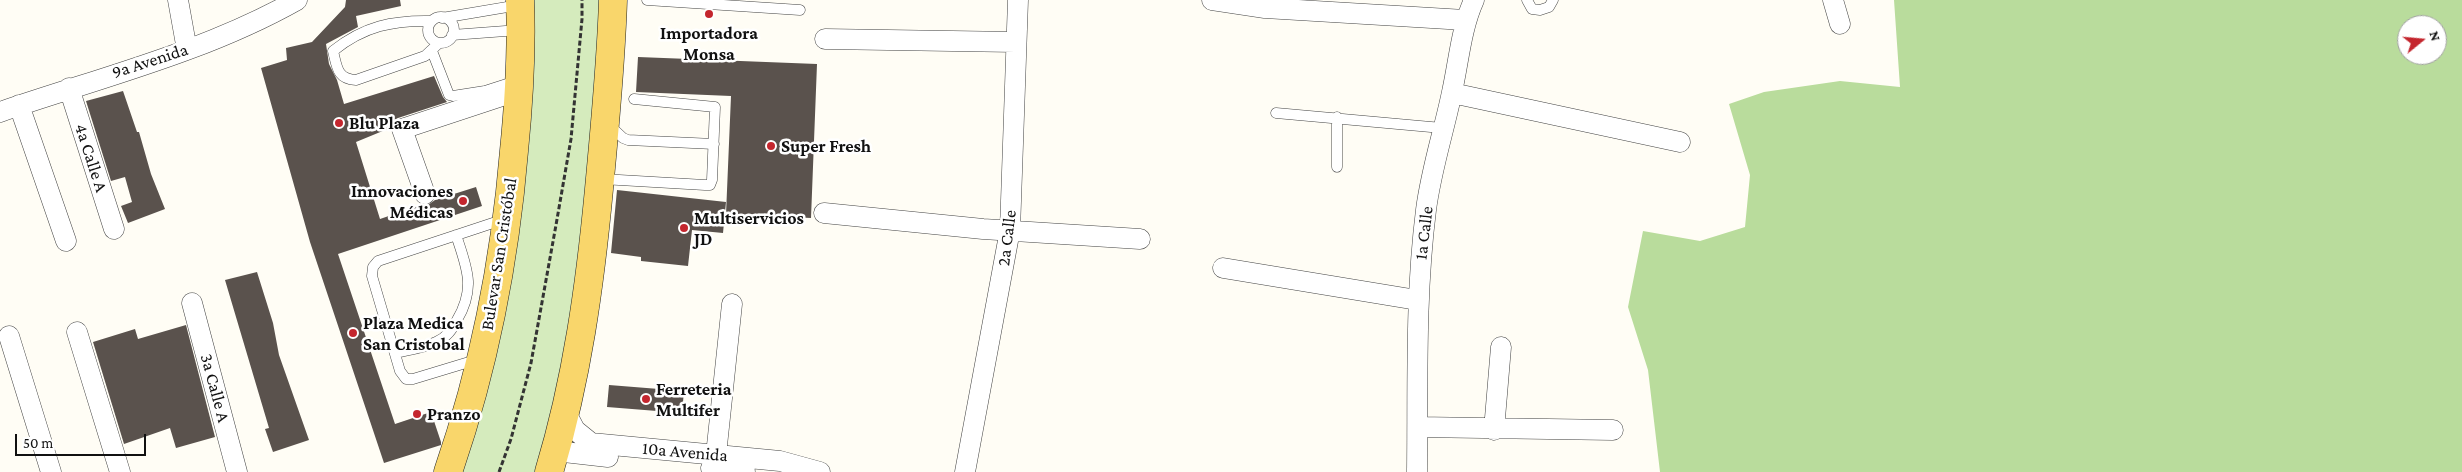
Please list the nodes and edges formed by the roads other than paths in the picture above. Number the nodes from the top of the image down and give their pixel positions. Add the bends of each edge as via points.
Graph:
1 (178, 0) edge
2 (297, 0) edge
3 (613, 0) edge
4 (647, 0) edge
5 (1018, 0) edge
6 (1212, 0) edge
7 (1474, 0) edge
8 (1527, 0) edge
9 (1553, 0) edge
10 (1833, 0) edge
11 (1265, 4) edge
12 (1386, 8) edge
13 (800, 10) dead end
14 (520, 12) edge
15 (442, 18) junction
16 (1465, 20) junction
17 (432, 21) junction
18 (1840, 24) dead end
19 (452, 35) junction
20 (825, 39) dead end
21 (1015, 42) junction
22 (435, 47) junction
23 (187, 50) junction
24 (520, 85) junction
25 (69, 88) junction
26 (1452, 93) junction
27 (634, 99) dead end
28 (19, 106) junction
29 (0, 112) edge
30 (1276, 113) dead end
31 (1337, 117) junction
32 (606, 122) junction
33 (1442, 128) junction
34 (1680, 142) dead end
35 (714, 144) junction
36 (1337, 167) dead end
37 (600, 179) junction
38 (425, 194) dead end
39 (824, 213) dead end
40 (508, 218) junction
41 (114, 229) dead end
42 (1010, 230) junction
43 (456, 235) junction
44 (1140, 239) dead end
45 (66, 241) dead end
46 (1223, 268) dead end
47 (1417, 300) junction
48 (192, 303) dead end
49 (732, 304) dead end
50 (77, 332) dead end
51 (9, 336) dead end
52 (1501, 348) dead end
53 (395, 353) junction
54 (482, 358) junction
55 (565, 412) junction
56 (1418, 427) junction
57 (1494, 430) junction
58 (1613, 430) dead end
59 (552, 462) edge
60 (709, 465) edge
61 (51, 472) edge
62 (120, 472) edge
63 (237, 472) edge
64 (448, 472) edge
65 (745, 472) edge
66 (820, 472) edge
67 (965, 472) edge
68 (1417, 472) edge

1 - 23 street
2 - 23 street, 9a Avenida via 262,20
3 - 32 main road
4 - 13 lane
5 - 21 street, 2a Calle
6 - 11 street
7 - 16 street, 1a Calle
8 - 9 lane via 1532,8 1540,10 1549,7
10 - 18 street
11 - 12 street
12 - 16 street
14 - 15 lane
14 - 19 lane
14 - 24 main road, Bulevar San Cristóbal
15 - 17 lane
15 - 19 lane via 452,24
16 - 26 street, 1a Calle
17 - 22 lane via 428,31
17 - 22 lane via 404,20 375,28 350,37 333,51 338,73 345,79 356,80 425,56
19 - 22 lane
20 - 21 street
21 - 42 street, 2a Calle
22 - 24 lane via 453,96
23 - 25 street, 9a Avenida
24 - 38 street via 402,129
24 - 40 main road, Bulevar San Cristóbal
25 - 28 street, 9a Avenida
25 - 41 street, 4a Calle A
26 - 33 street, 1a Calle
26 - 34 street
27 - 35 lane via 713,105 716,110
28 - 29 street, 9a Avenida
28 - 45 street
30 - 31 lane
31 - 33 lane
31 - 36 lane
32 - 35 lane via 628,140
32 - 37 main road
33 - 47 street, 1a Calle via 1426,209
35 - 37 lane via 710,185
37 - 55 main road via 585,311
39 - 42 street
40 - 43 lane
40 - 54 main road, Bulevar San Cristóbal
42 - 44 street
42 - 67 street, 2a Calle
43 - 53 lane via 468,271 465,307 449,334 436,342
43 - 53 lane via 378,261 372,267
46 - 47 street
47 - 56 street, 1a Calle
48 - 63 street, 3a Calle A
49 - 60 street
50 - 62 street
51 - 61 street
52 - 57 street
53 - 54 lane via 406,379
54 - 64 main road, Bulevar San Cristóbal
55 - 59 main road
55 - 60 street, 10a Avenida via 575,430 591,444
56 - 57 street
56 - 68 street, 1a Calle
57 - 58 street
59 - 60 street, 10a Avenida
60 - 65 street, 10a Avenida
60 - 66 street, 10a Avenida via 780,461

